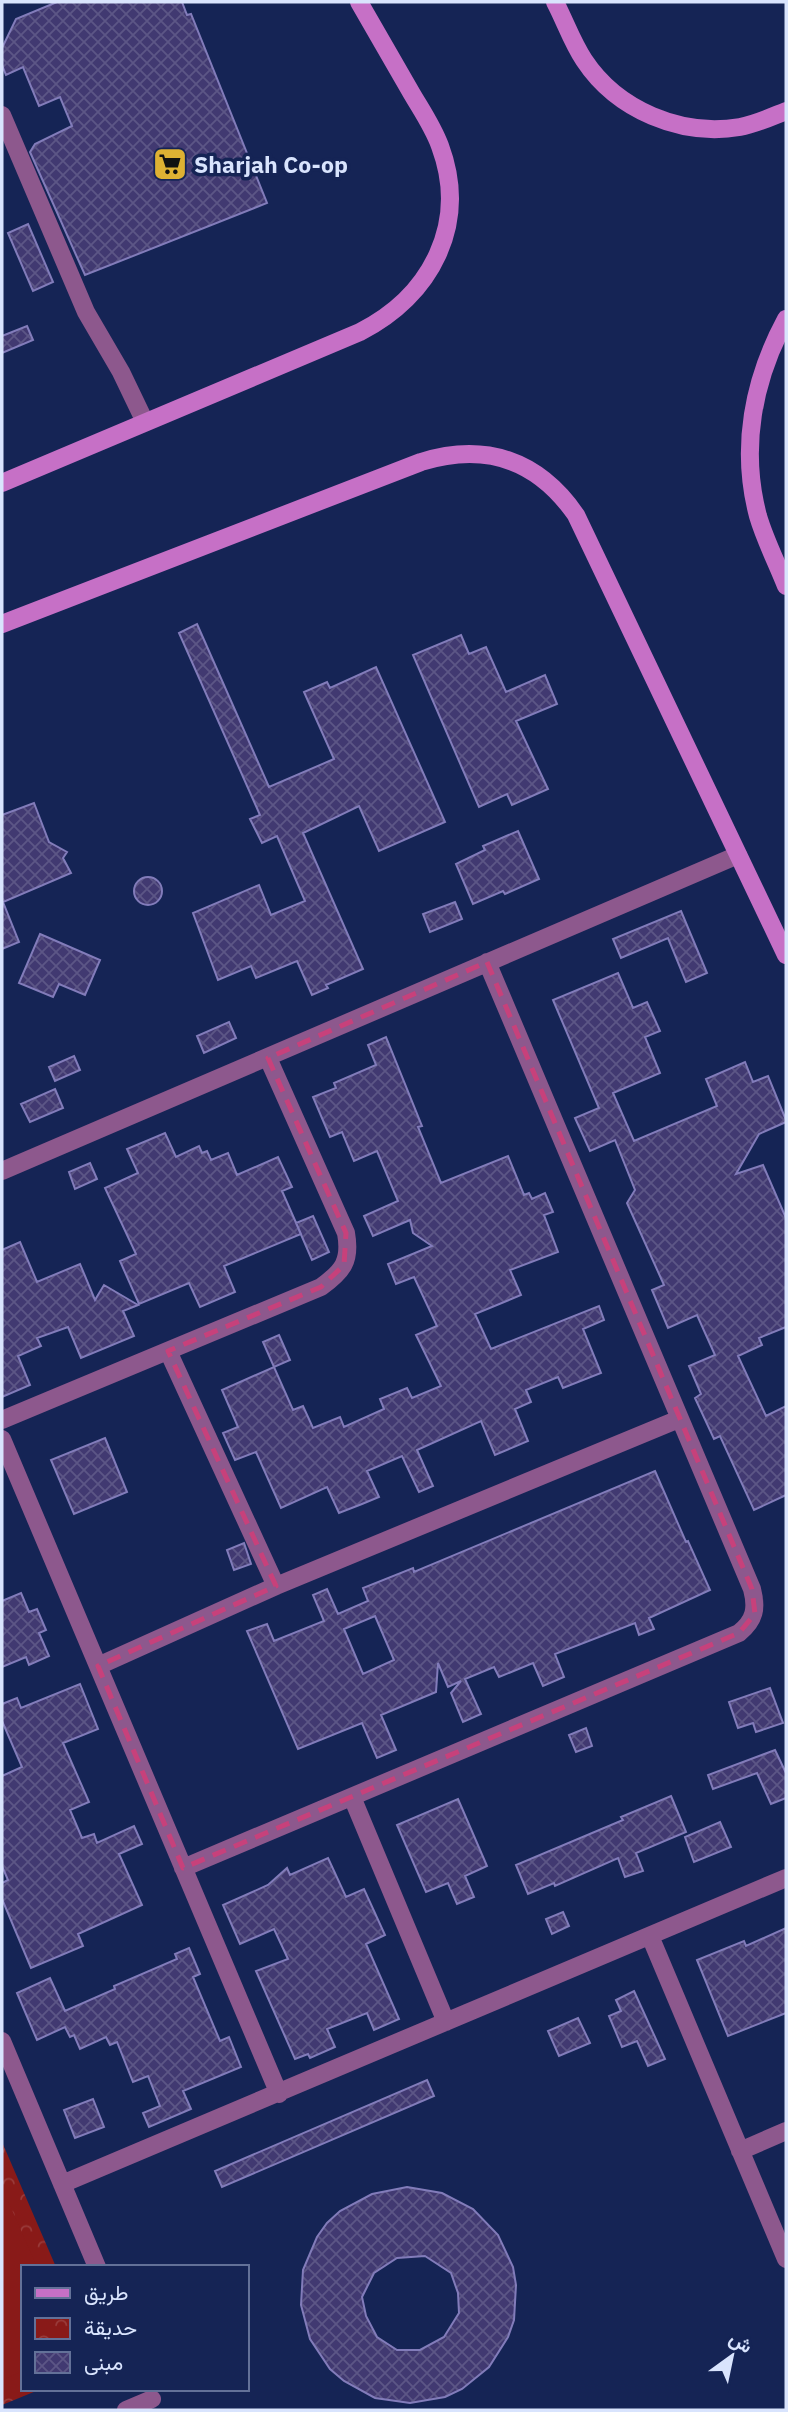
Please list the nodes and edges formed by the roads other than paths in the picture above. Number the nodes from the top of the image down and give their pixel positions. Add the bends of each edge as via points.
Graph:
1 (359, 2) edge
2 (555, 2) edge
3 (786, 111) edge
4 (2, 115) edge
5 (786, 319) edge
6 (145, 422) junction
7 (2, 483) edge
8 (786, 586) edge
9 (2, 624) edge
10 (738, 855) junction
11 (786, 955) edge
12 (487, 962) junction
13 (268, 1058) junction
14 (2, 1171) edge
15 (168, 1351) junction
16 (679, 1419) junction
17 (2, 1420) edge
18 (2, 1439) edge
19 (276, 1587) junction
20 (98, 1666) junction
21 (352, 1797) junction
22 (183, 1868) junction
23 (786, 1878) edge
24 (650, 1937) junction
25 (446, 2022) junction
26 (2, 2041) edge
27 (279, 2094) junction
28 (786, 2131) edge
29 (740, 2151) junction
30 (62, 2184) junction
31 (786, 2259) edge
32 (96, 2265) edge
33 (152, 2400) edge
34 (126, 2410) edge

1 - 6 main road via 431,127 445,162 450,198 439,253 407,300 377,323
2 - 3 main road via 596,76 643,112 680,125 719,129
4 - 6 street via 75,289
5 - 8 main road via 764,365 752,415 750,468 759,519
6 - 7 main road
9 - 10 main road via 421,462 456,454 508,460 540,476 576,515
10 - 11 main road
10 - 12 street
12 - 13 street
12 - 16 street
13 - 14 street
13 - 15 street via 346,1233 349,1249 344,1265 321,1287
15 - 17 street
15 - 19 street
16 - 19 street
16 - 21 street via 751,1589 755,1614 749,1625
18 - 20 street
19 - 20 street
20 - 22 street
21 - 22 street
21 - 25 street
22 - 27 street
23 - 24 street
24 - 25 street
24 - 29 street
25 - 27 street
26 - 30 street
27 - 30 street
28 - 29 street
29 - 31 street
30 - 32 street
33 - 34 street

